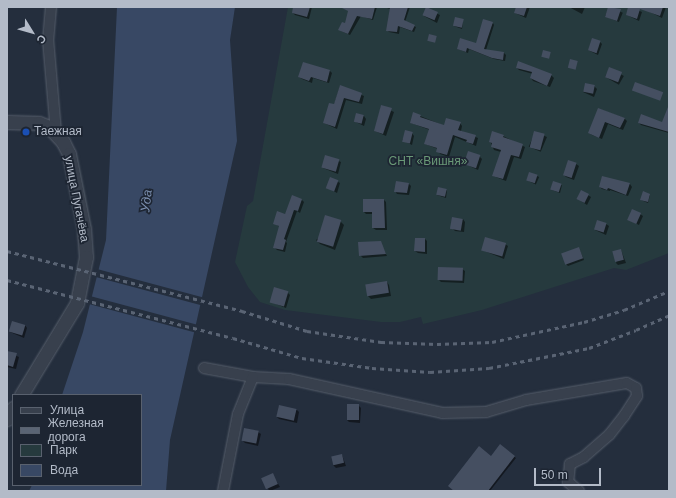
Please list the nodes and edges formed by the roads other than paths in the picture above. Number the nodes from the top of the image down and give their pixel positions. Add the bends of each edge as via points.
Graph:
1 (51, 7) edge
2 (7, 122) edge
3 (56, 133) junction
4 (204, 368) dead end
5 (253, 377) junction
6 (22, 394) edge
7 (223, 491) edge
8 (580, 491) edge

1 - 3 street via 48,39
2 - 3 street via 39,123
3 - 6 street, улица Пугачёва via 69,154 84,229 86,257 77,303
4 - 5 street
5 - 7 street via 238,414
5 - 8 street via 289,378 442,412 486,412 526,400 627,383 636,388 637,396 624,416 610,435 584,457 570,464 568,482

